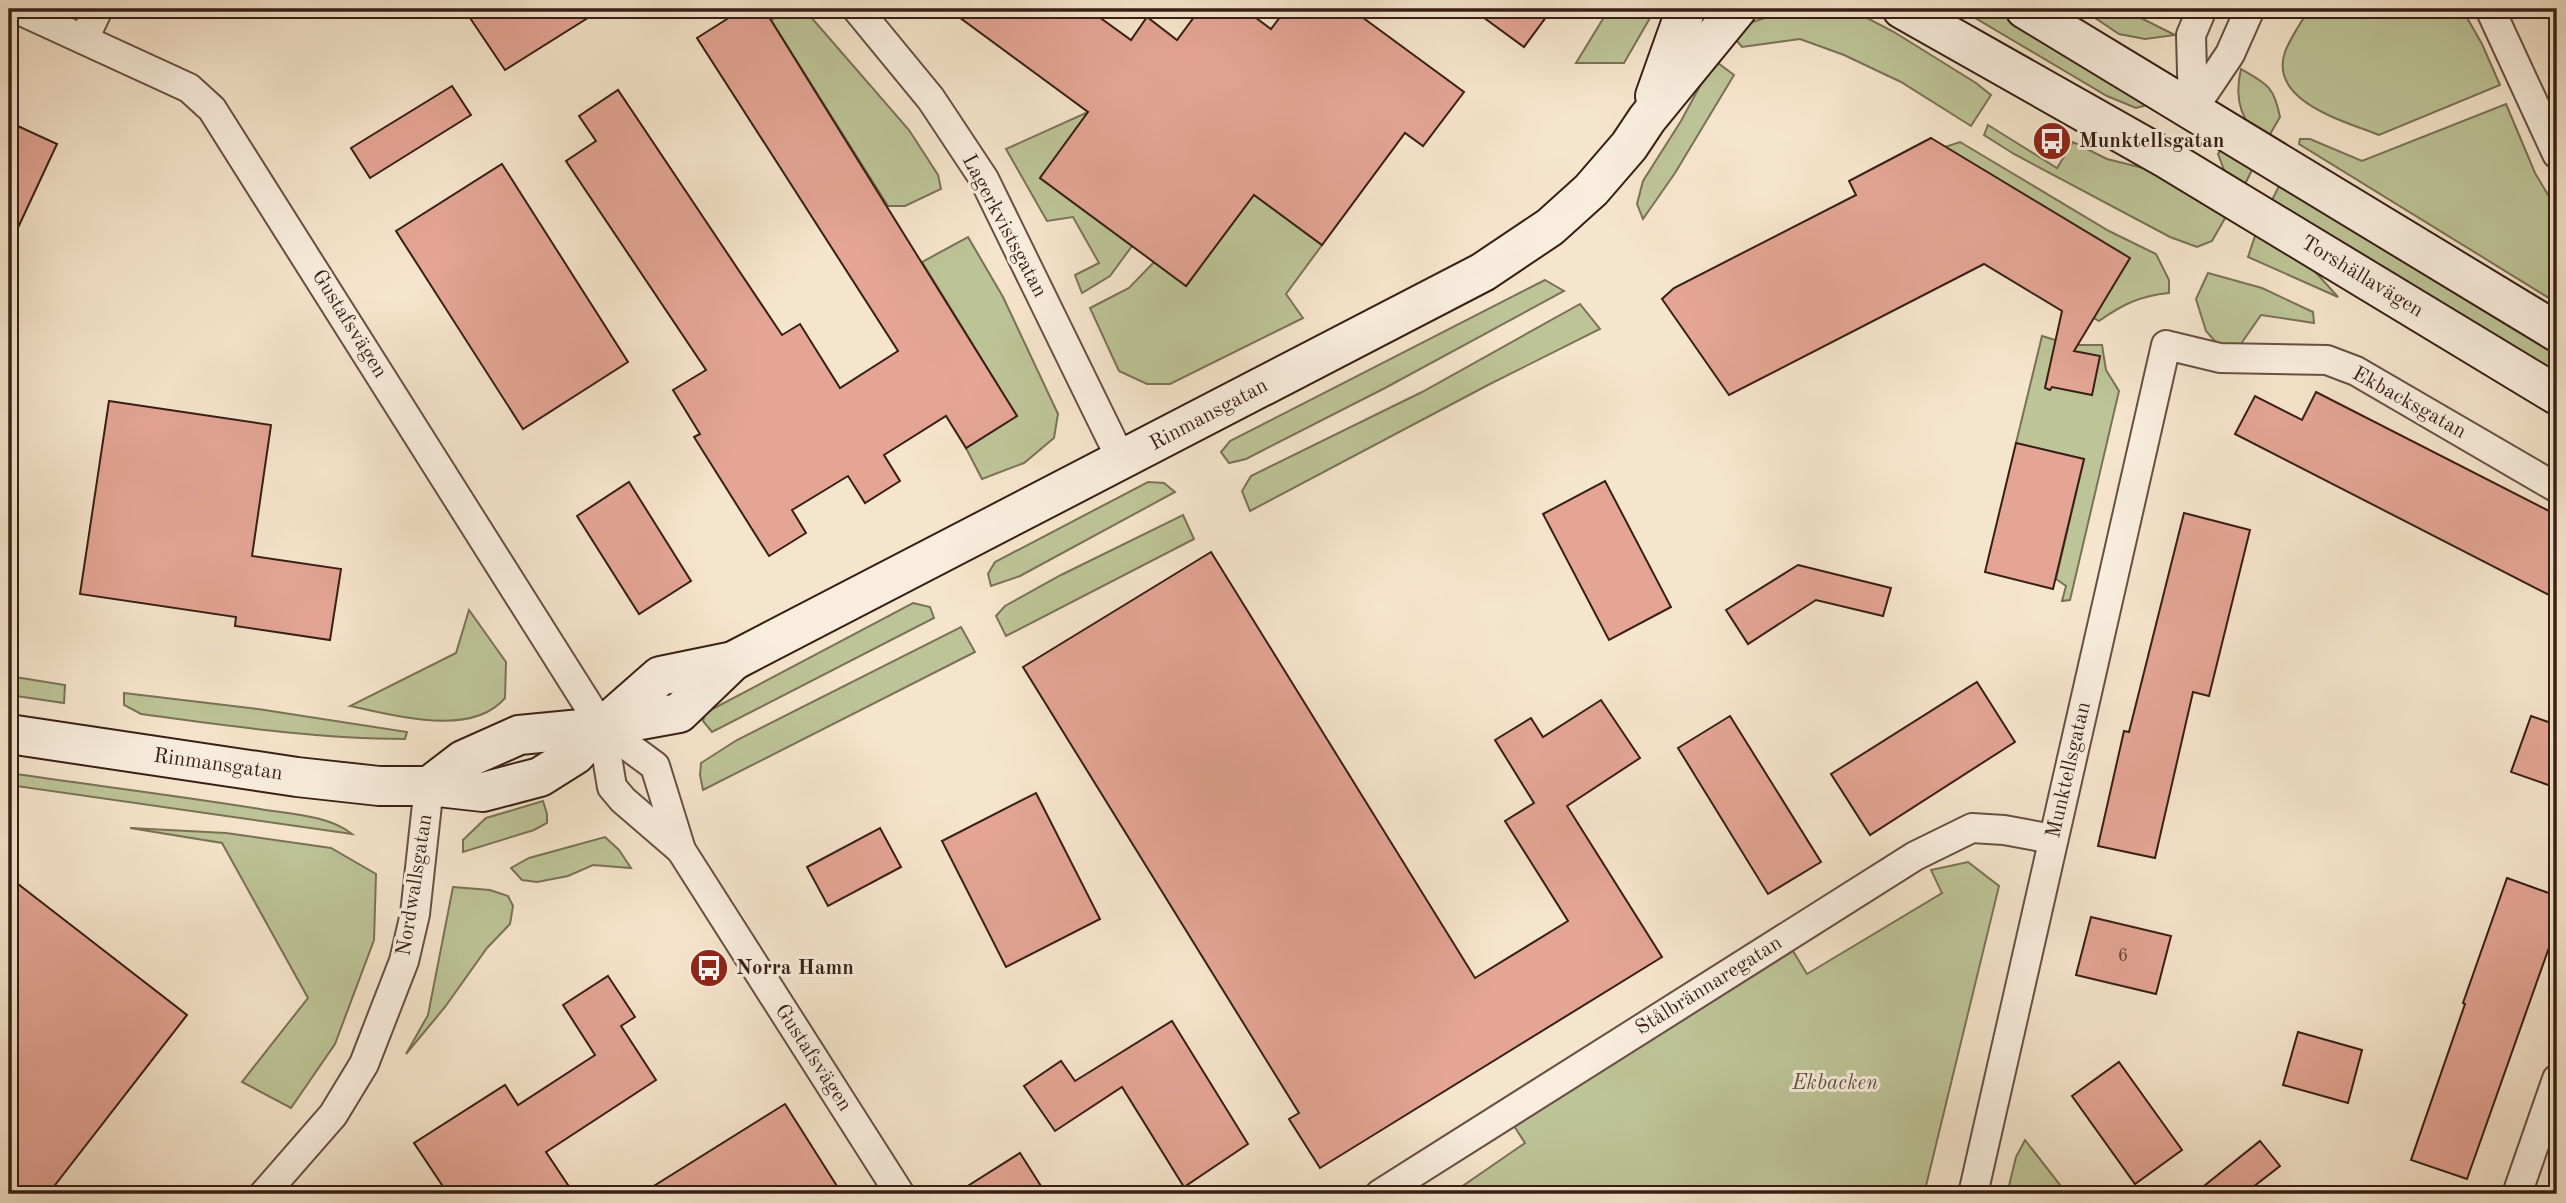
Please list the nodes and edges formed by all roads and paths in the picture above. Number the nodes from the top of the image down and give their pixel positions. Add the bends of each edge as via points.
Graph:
1 (17, 9) edge
2 (98, 9) edge
3 (857, 9) edge
4 (1686, 9) edge
5 (1737, 9) edge
6 (1902, 9) edge
7 (2025, 9) edge
8 (2203, 9) edge
9 (2250, 9) edge
10 (2490, 9) edge
11 (84, 39) junction
12 (2191, 109) junction
13 (1647, 119) junction
14 (2557, 153) edge
15 (2167, 159) junction
16 (2557, 332) edge
17 (2166, 345) joint
18 (2557, 395) edge
19 (1122, 461) junction
20 (2557, 488) edge
21 (602, 727) junction
22 (9, 734) edge
23 (429, 786) junction
24 (2053, 839) junction
25 (681, 850) junction
26 (2557, 1079) edge
27 (264, 1194) edge
28 (900, 1194) edge
29 (1380, 1194) edge
30 (1973, 1194) edge
31 (2517, 1194) edge

1 - 11 street, Gustafsvägen
2 - 11 street
3 - 19 street, Lagerkvistsgatan via 931,99 984,179
4 - 13 street, Rinmansgatan
5 - 13 street, Rinmansgatan
6 - 15 street, Torshällavägen
7 - 12 street
8 - 9 street via 2191,35 2193,109 2230,54
10 - 14 street
11 - 21 street, Gustafsvägen via 190,88 212,109
12 - 15 street
12 - 16 street
13 - 19 street, Rinmansgatan via 1591,190 1550,227 1483,272
15 - 18 street, Torshällavägen
17 - 20 street, Ekbacksgatan via 2220,358 2327,360 2356,370
17 - 24 street, Munktellsgatan
19 - 21 street, Rinmansgatan via 733,661 679,713
21 - 23 street, Rinmansgatan via 575,755 540,777 483,792
21 - 25 street, Gustafsvägen via 655,766
21 - 25 street, Gustafsvägen via 612,787
22 - 23 street, Rinmansgatan via 297,777
23 - 27 street, Nordwallsgatan via 415,914 404,961 364,1064 333,1115
24 - 29 street, Stålbrännaregatan via 1972,828 1915,856
24 - 30 street, Munktellsgatan
25 - 28 street, Gustafsvägen
26 - 31 street

